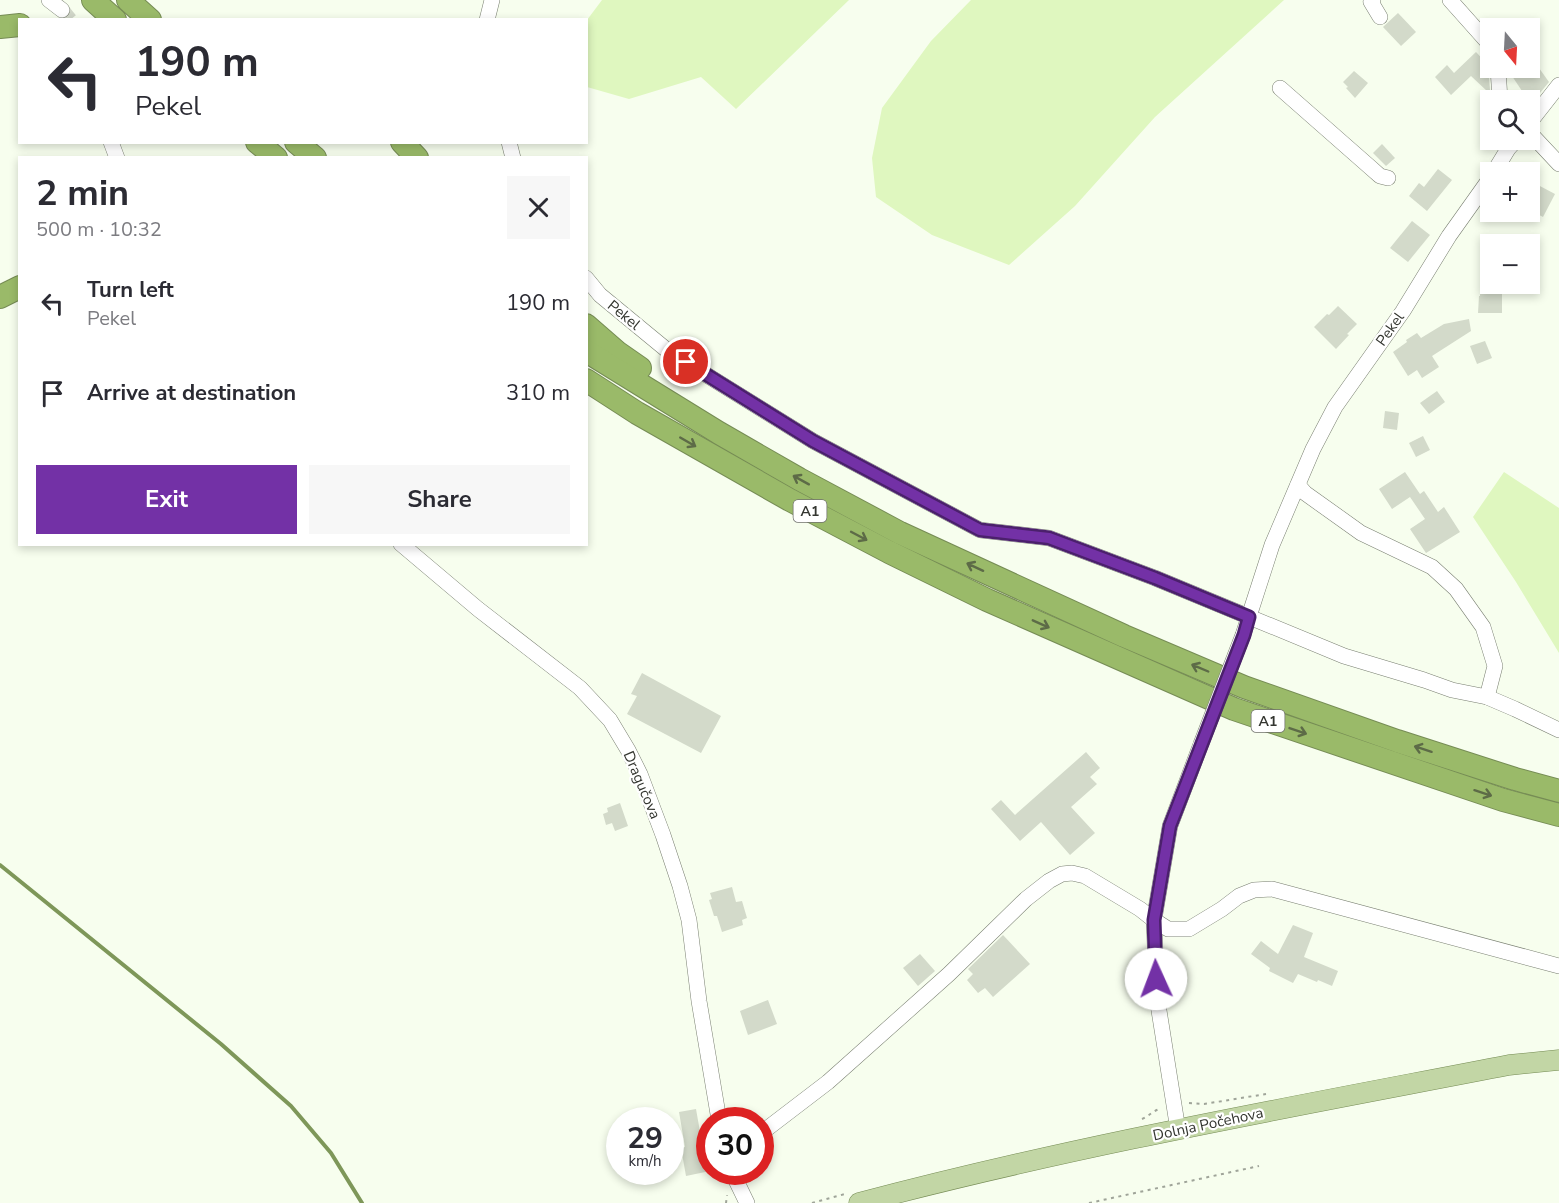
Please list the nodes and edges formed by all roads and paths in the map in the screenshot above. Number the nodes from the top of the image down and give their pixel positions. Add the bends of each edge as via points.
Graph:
1 (49, 0) edge
2 (93, 0) edge
3 (128, 0) edge
4 (492, 0) edge
5 (1372, 0) edge
6 (1450, 0) edge
7 (62, 10) tunnel mouth
8 (1380, 17) dead end
9 (113, 18) edge
10 (148, 18) edge
11 (488, 18) edge
12 (18, 25) edge
13 (0, 27) edge
14 (1480, 34) edge
15 (1559, 86) edge
16 (1280, 88) dead end
17 (1540, 110) edge
18 (259, 144) edge
19 (298, 144) edge
20 (404, 144) edge
21 (1540, 144) edge
22 (274, 156) edge
23 (313, 156) edge
24 (415, 156) edge
25 (1559, 164) edge
26 (1388, 178) dead end
27 (1480, 192) edge
28 (588, 280) edge
29 (18, 288) edge
30 (0, 297) edge
31 (588, 327) edge
32 (588, 352) edge
33 (588, 381) edge
34 (588, 394) edge
35 (637, 413) junction
36 (719, 433) junction
37 (1298, 485) junction
38 (403, 546) edge
39 (1249, 617) junction
40 (1487, 697) junction
41 (1559, 730) edge
42 (1559, 791) edge
43 (1559, 815) edge
44 (1154, 920) junction
45 (1559, 966) edge
46 (1559, 1060) edge
47 (717, 1107) edge
48 (774, 1123) edge
49 (1178, 1130) junction
50 (1259, 1166) dead end
51 (738, 1185) edge
52 (747, 1203) edge
53 (860, 1203) edge
54 (1089, 1203) edge

1 - 7 street
2 - 9 highway
3 - 10 highway
4 - 11 street
5 - 8 street
6 - 14 street
12 - 13 highway
15 - 17 street
16 - 26 street via 1380,176
18 - 22 highway
19 - 23 highway
20 - 24 highway
21 - 25 street
27 - 37 street, Pekel via 1335,407
28 - 39 street, Pekel via 668,351 813,441 980,530 1049,538
29 - 30 highway
31 - 36 highway via 617,352 701,410
32 - 36 highway, A1
33 - 35 highway, A1
34 - 35 highway via 611,409
35 -> 43 highway, A1 via 889,552 1233,709 1503,800
42 -> 36 highway, A1 via 1397,741 1244,687 1124,636 900,533
37 - 39 street, Pekel via 1272,545
37 - 40 street via 1361,533 1432,567 1456,589 1483,627 1495,666
38 - 47 street, Dragučova via 580,688 610,720 628,750 663,835 689,920
39 - 40 street, Pekel via 1344,656
39 - 44 street, Pekel, bridge via 1170,826
40 - 41 street, Pekel
44 - 45 street via 1168,929 1190,929 1239,896 1272,889
44 - 48 street via 1085,876 1062,874 1026,899 828,1082
44 - 49 street, Pekel via 1157,998
46 - 49 main road, Dolnja Počehova via 1509,1065
49 - 53 main road, Dolnja Počehova
50 - 54 path
51 - 52 street

